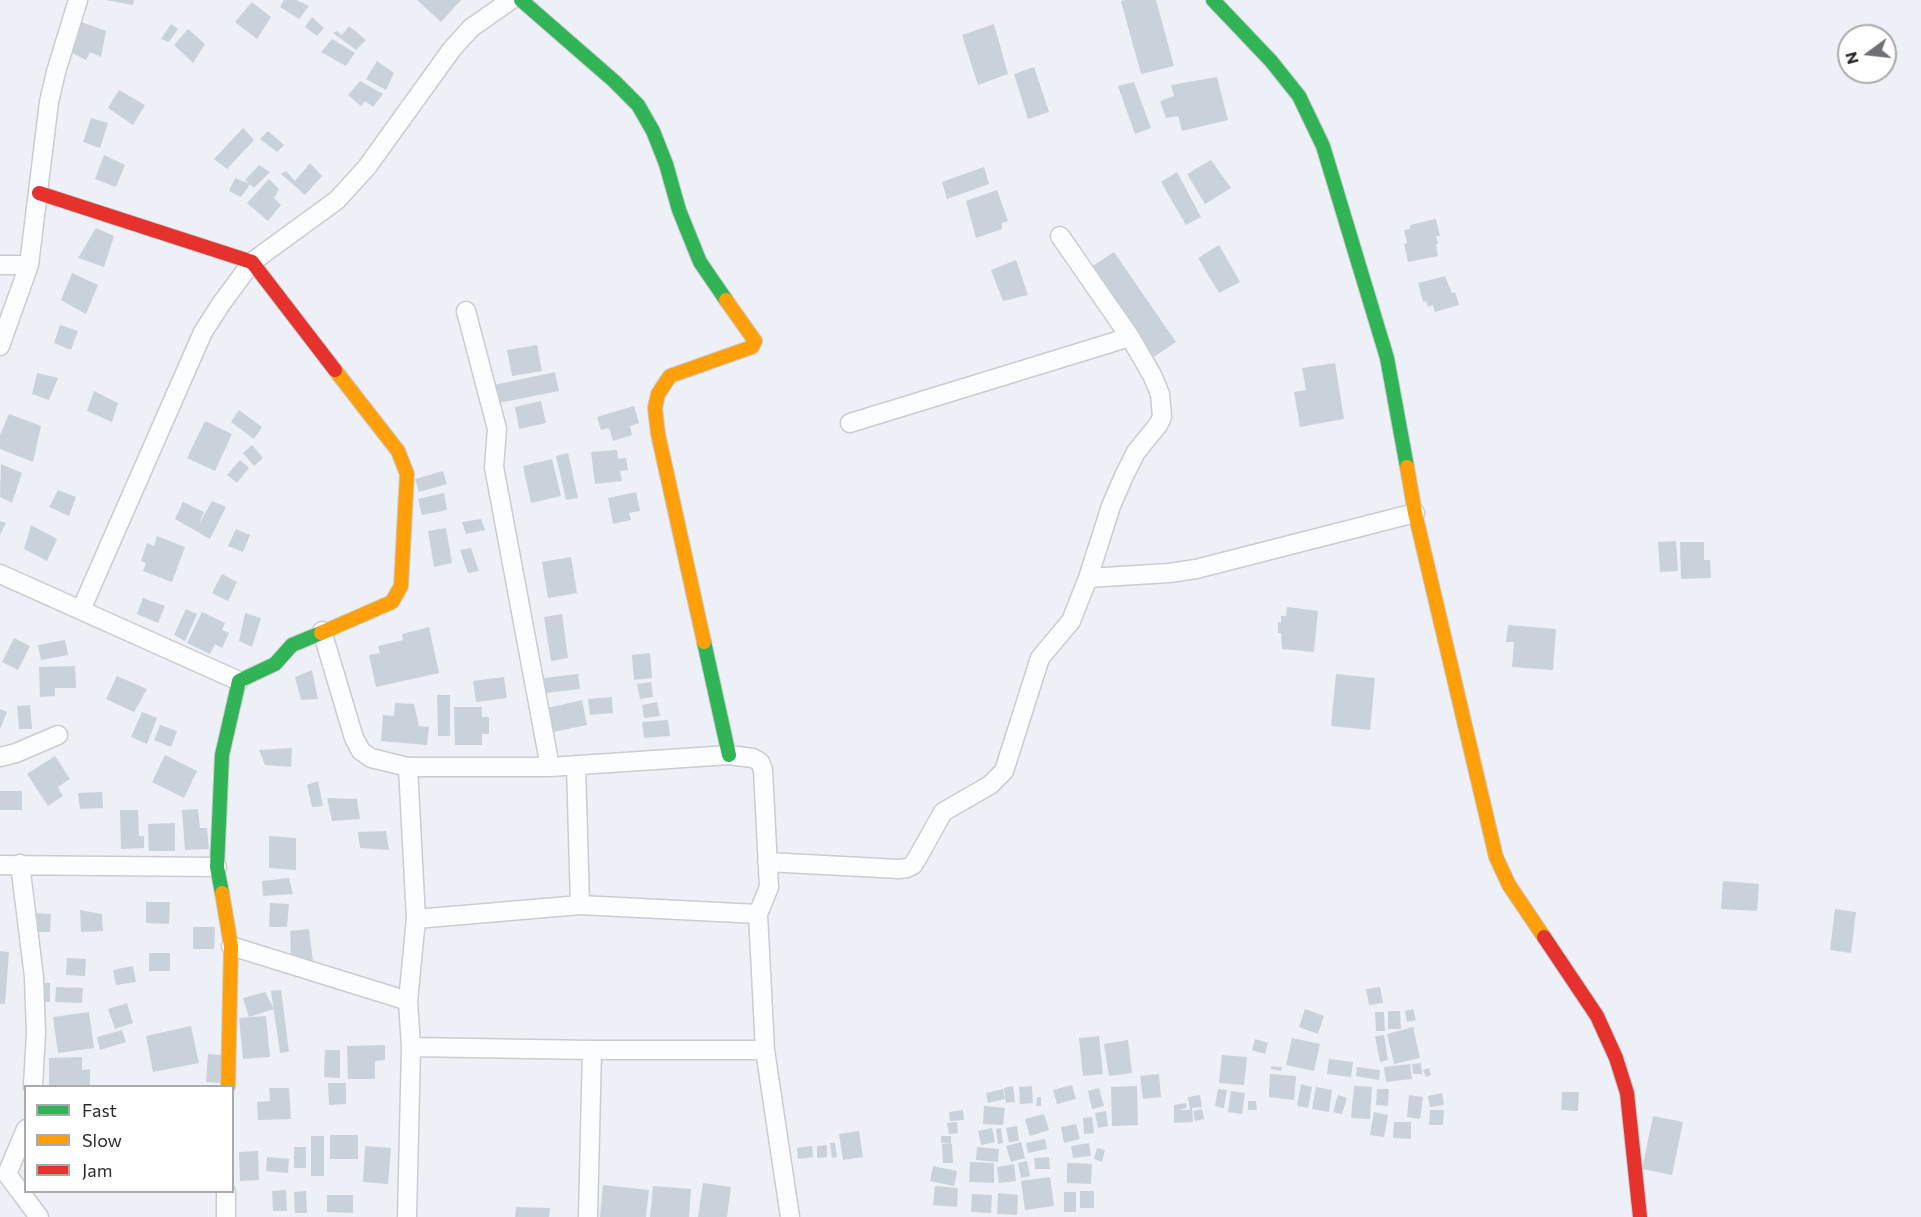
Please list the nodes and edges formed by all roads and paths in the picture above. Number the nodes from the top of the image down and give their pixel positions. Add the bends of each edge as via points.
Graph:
1 (78, 0) edge
2 (511, 0) edge
3 (521, 0) edge
4 (1213, 0) edge
5 (39, 193) junction
6 (1060, 236) dead end
7 (252, 262) junction
8 (0, 265) edge
9 (29, 265) junction
10 (466, 311) dead end
11 (1130, 337) junction
12 (0, 346) edge
13 (850, 423) dead end
14 (1415, 513) junction
15 (0, 574) edge
16 (1088, 578) junction
17 (81, 610) junction
18 (322, 631) junction
19 (239, 681) junction
20 (58, 735) dead end
21 (729, 755) junction
22 (0, 757) edge
23 (576, 765) junction
24 (408, 767) junction
25 (550, 767) junction
26 (767, 862) junction
27 (20, 864) junction
28 (0, 865) edge
29 (217, 867) junction
30 (580, 905) junction
31 (758, 914) junction
32 (416, 918) junction
33 (231, 946) junction
34 (408, 1001) junction
35 (411, 1047) junction
36 (592, 1050) junction
37 (765, 1050) junction
38 (33, 1085) edge
39 (228, 1085) edge
40 (24, 1133) edge
41 (4, 1175) edge
42 (226, 1193) edge
43 (39, 1217) edge
44 (226, 1217) edge
45 (407, 1217) edge
46 (588, 1217) edge
47 (790, 1217) edge
48 (1640, 1217) edge

1 - 5 street via 49,102
2 - 7 street via 471,28 452,49 367,167 337,200
3 - 21 street via 638,105 653,131 700,262 755,341 752,347 670,376 658,394 655,408
4 - 14 street via 1299,96 1323,146 1387,358
5 - 7 street
5 - 9 street
6 - 11 street
7 - 17 street via 203,333
7 - 18 street via 398,451 406,474 402,572 397,596 385,607
8 - 9 street
9 - 12 street
10 - 25 street via 496,429 494,467
11 - 13 street
11 - 16 street via 1160,394 1162,417 1124,476
14 - 16 street via 1196,569
14 - 48 street via 1496,857 1509,885 1597,1016 1616,1058 1627,1094
15 - 17 street
16 - 26 street via 1071,621 1040,658 1004,771 990,785 943,812 913,865 899,869
17 - 19 street
18 - 19 street via 292,645 275,664
18 - 24 street via 361,752
19 - 29 street via 222,755
20 - 22 street
21 - 23 street
21 - 26 street via 753,758 763,770
23 - 25 street
23 - 30 street
24 - 25 street
24 - 32 street
26 - 31 street via 769,887
27 - 28 street
27 - 29 street
27 - 38 street via 34,977
29 - 33 street
30 - 31 street
30 - 32 street
31 - 37 street
32 - 34 street
33 - 34 street
33 - 39 street
34 - 35 street
35 - 36 street
35 - 45 street
36 - 37 street
36 - 46 street
37 - 47 street
40 - 41 street
41 - 43 street
42 - 44 street

